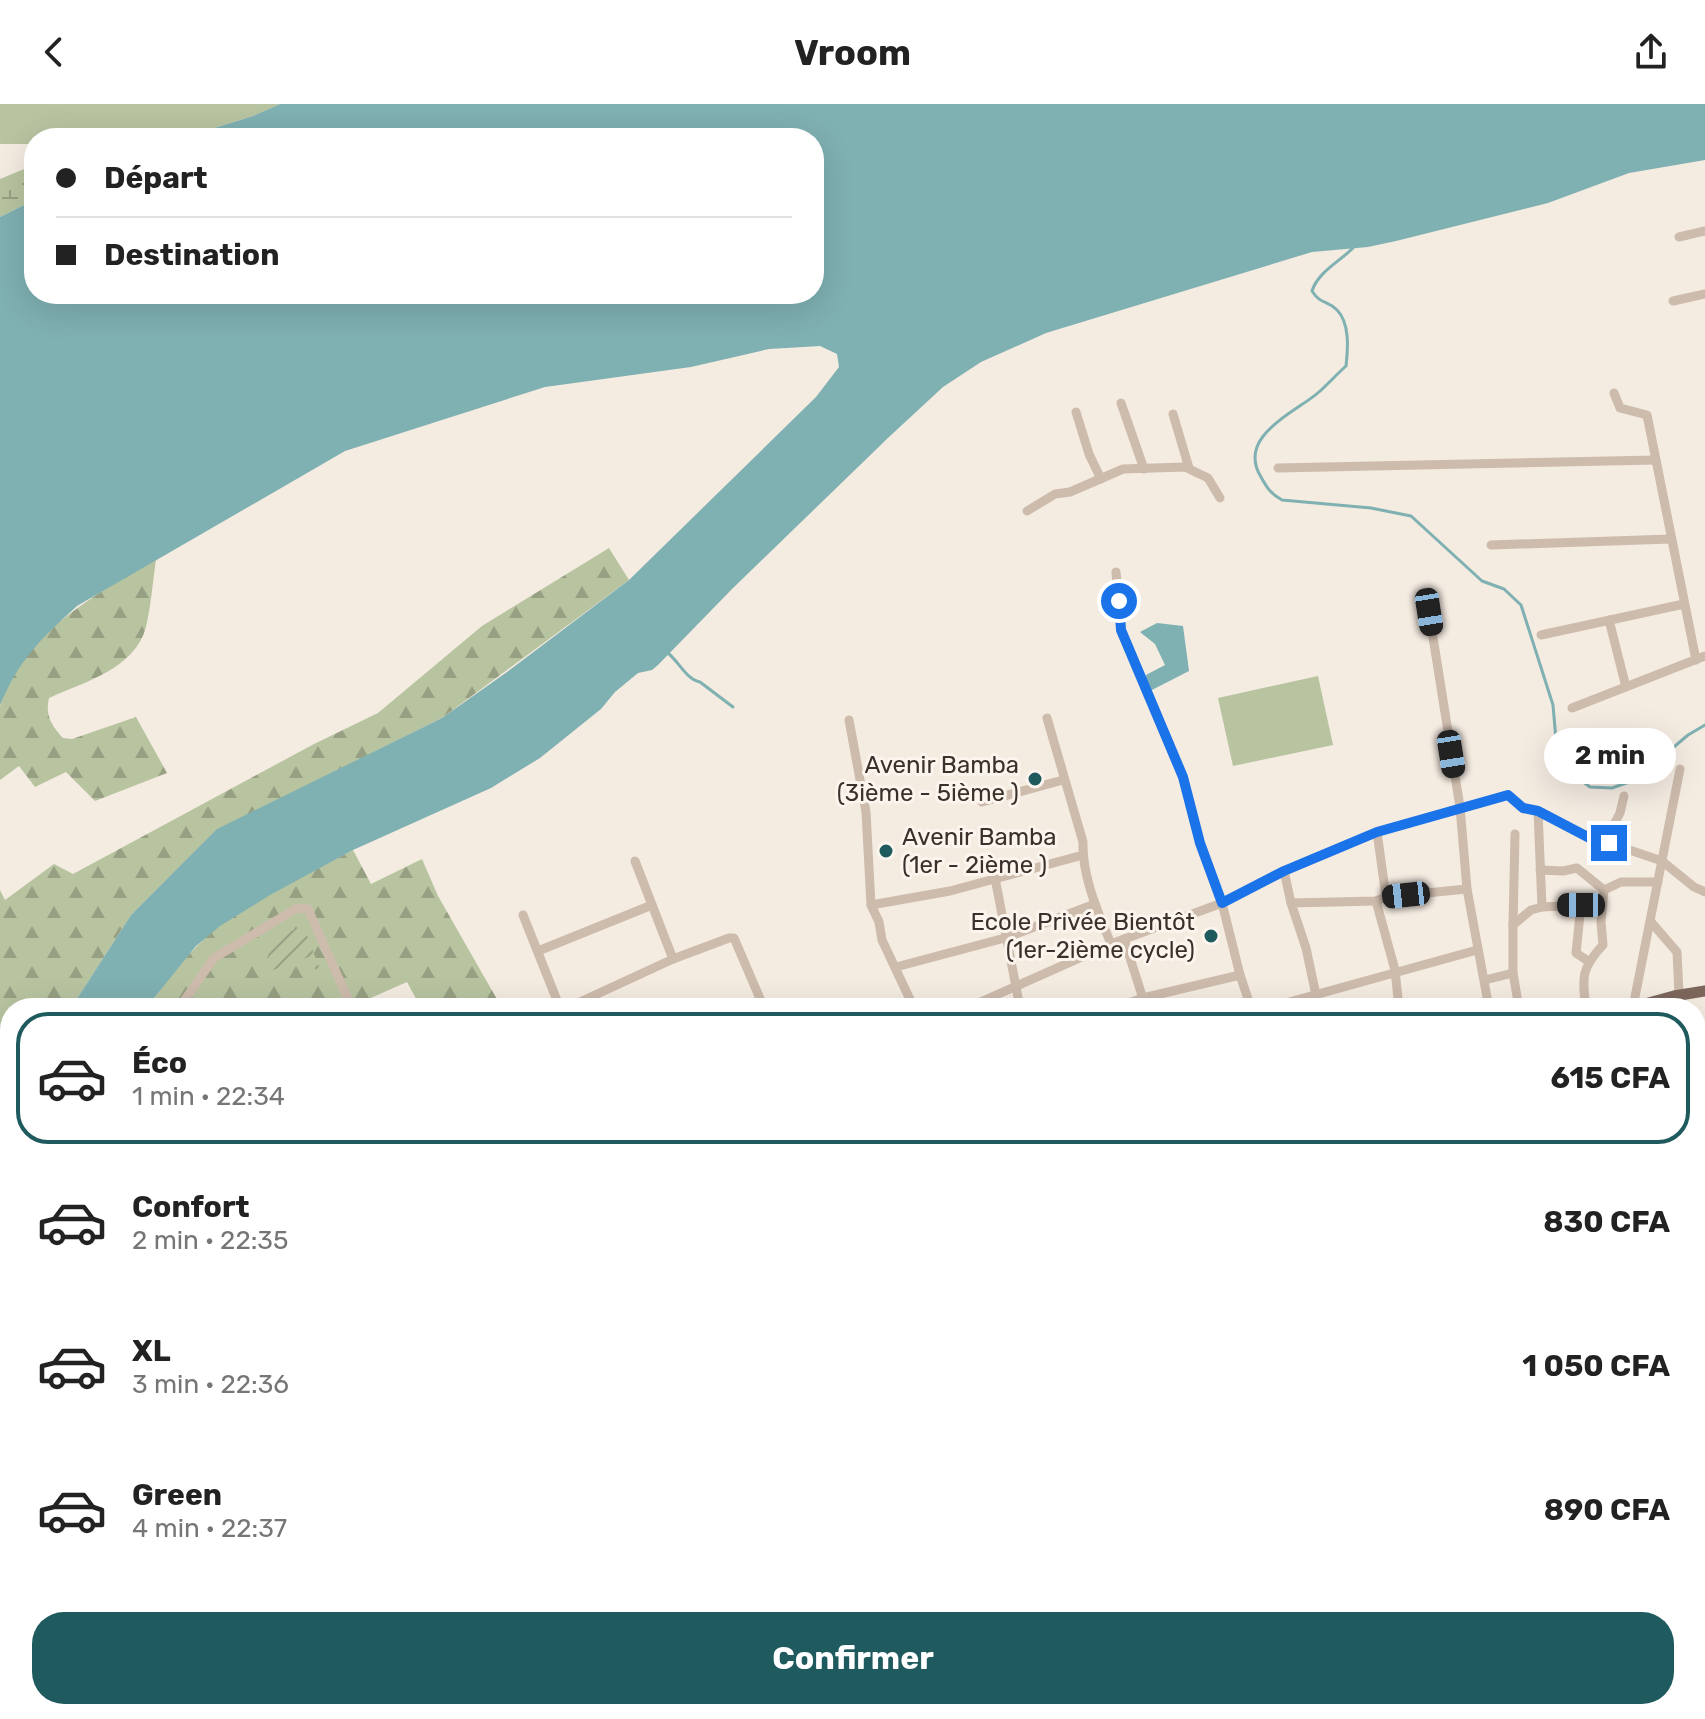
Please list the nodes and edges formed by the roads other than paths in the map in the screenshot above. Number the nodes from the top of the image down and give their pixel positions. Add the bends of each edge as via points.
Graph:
1 (1705, 231) edge
2 (1679, 237) dead end
3 (1705, 294) edge
4 (1673, 301) dead end
5 (1614, 393) dead end
6 (1121, 403) dead end
7 (1076, 412) dead end
8 (1173, 414) dead end
9 (1656, 460) junction
10 (1189, 468) junction
11 (1278, 468) dead end
12 (1144, 469) junction
13 (1101, 479) junction
14 (1220, 498) dead end
15 (1027, 511) dead end
16 (1671, 539) junction
17 (1491, 545) dead end
18 (1116, 572) dead end
19 (1684, 604) junction
20 (1429, 612) dead end
21 (1609, 620) junction
22 (1541, 635) dead end
23 (1700, 658) edge
24 (1626, 687) junction
25 (1572, 708) dead end
26 (1047, 718) dead end
27 (849, 720) dead end
28 (1680, 769) dead end
29 (1063, 780) junction
30 (1624, 796) dead end
31 (982, 802) dead end
32 (1460, 807) junction
33 (1538, 811) junction
34 (1377, 832) junction
35 (1515, 834) dead end
36 (1603, 845) junction
37 (1083, 855) junction
38 (635, 861) dead end
39 (1662, 861) junction
40 (1540, 870) junction
41 (1284, 871) junction
42 (995, 878) junction
43 (1658, 882) junction
44 (1467, 889) junction
45 (1604, 890) junction
46 (1705, 892) edge
47 (1381, 899) junction
48 (1222, 903) junction
49 (1291, 903) junction
50 (1095, 904) junction
51 (652, 905) junction
52 (871, 905) junction
53 (1542, 907) junction
54 (523, 915) dead end
55 (1651, 922) junction
56 (1513, 925) junction
57 (1005, 938) junction
58 (1124, 939) junction
59 (1111, 944) junction
60 (1477, 950) junction
61 (538, 951) junction
62 (673, 959) junction
63 (1588, 961) junction
64 (896, 967) junction
65 (1395, 973) junction
66 (1513, 973) junction
67 (1240, 975) junction
68 (1485, 980) junction
69 (1015, 987) junction
70 (1704, 990) edge
71 (1316, 995) junction
72 (187, 998) edge
73 (348, 998) edge
74 (556, 998) edge
75 (589, 998) edge
76 (760, 998) edge
77 (910, 998) edge
78 (990, 998) edge
79 (1018, 998) edge
80 (1142, 998) edge
81 (1161, 998) edge
82 (1248, 998) edge
83 (1305, 998) edge
84 (1398, 998) edge
85 (1488, 998) edge
86 (1517, 998) edge
87 (1585, 998) edge
88 (1634, 998) edge
89 (1676, 998) edge
90 (1679, 998) edge

1 - 2 street
3 - 4 street
5 - 9 street via 1620,408 1647,415
6 - 12 street
7 - 13 street
8 - 10 street
9 - 11 street
9 - 16 street
10 - 12 street
10 - 14 street via 1208,478
12 - 13 street via 1115,471
13 - 15 street via 1055,494
16 - 17 street
16 - 19 street
18 - 48 street via 1121,630 1183,777
19 - 21 street
19 - 23 street
20 - 32 street
21 - 22 street
21 - 24 street
23 - 24 street
24 - 25 street
26 - 29 street
27 - 52 street via 866,812
28 - 39 street
29 - 31 street
29 - 37 street
30 - 36 street
32 - 33 street via 1508,795 1523,808
32 - 34 street
32 - 44 street
33 - 36 street
33 - 40 street
34 - 41 street
34 - 47 street
35 - 56 street
36 - 39 street
37 - 42 street
37 - 50 street
38 - 51 street
39 - 43 street
39 - 46 street
40 - 45 street via 1577,868
40 - 53 street
41 - 48 street
41 - 49 street
42 - 52 street
42 - 57 street
43 - 45 street via 1621,882
43 - 55 street
44 - 47 street
44 - 60 street
45 - 63 street via 1603,945
47 - 49 street
47 - 65 street
48 - 58 street
48 - 67 street
49 - 71 street
50 - 57 street
50 - 59 street
51 - 61 street
51 - 62 street
52 - 64 street
53 - 56 street
53 - 63 street via 1581,905 1576,953
54 - 61 street
55 - 88 street
55 - 89 street via 1677,952
56 - 66 street
57 - 64 street
57 - 69 street
58 - 59 street
58 - 80 street
59 - 69 street
60 - 65 street
60 - 68 street
61 - 74 street
62 - 75 street
62 - 76 street via 734,938
63 - 87 street
64 - 77 street
65 - 71 street
65 - 84 street
66 - 68 street
66 - 86 street
67 - 81 street
67 - 82 street
68 - 85 street
69 - 78 street
69 - 79 street
70 - 90 main road
71 - 83 street
72 - 73 street via 214,958 303,907

